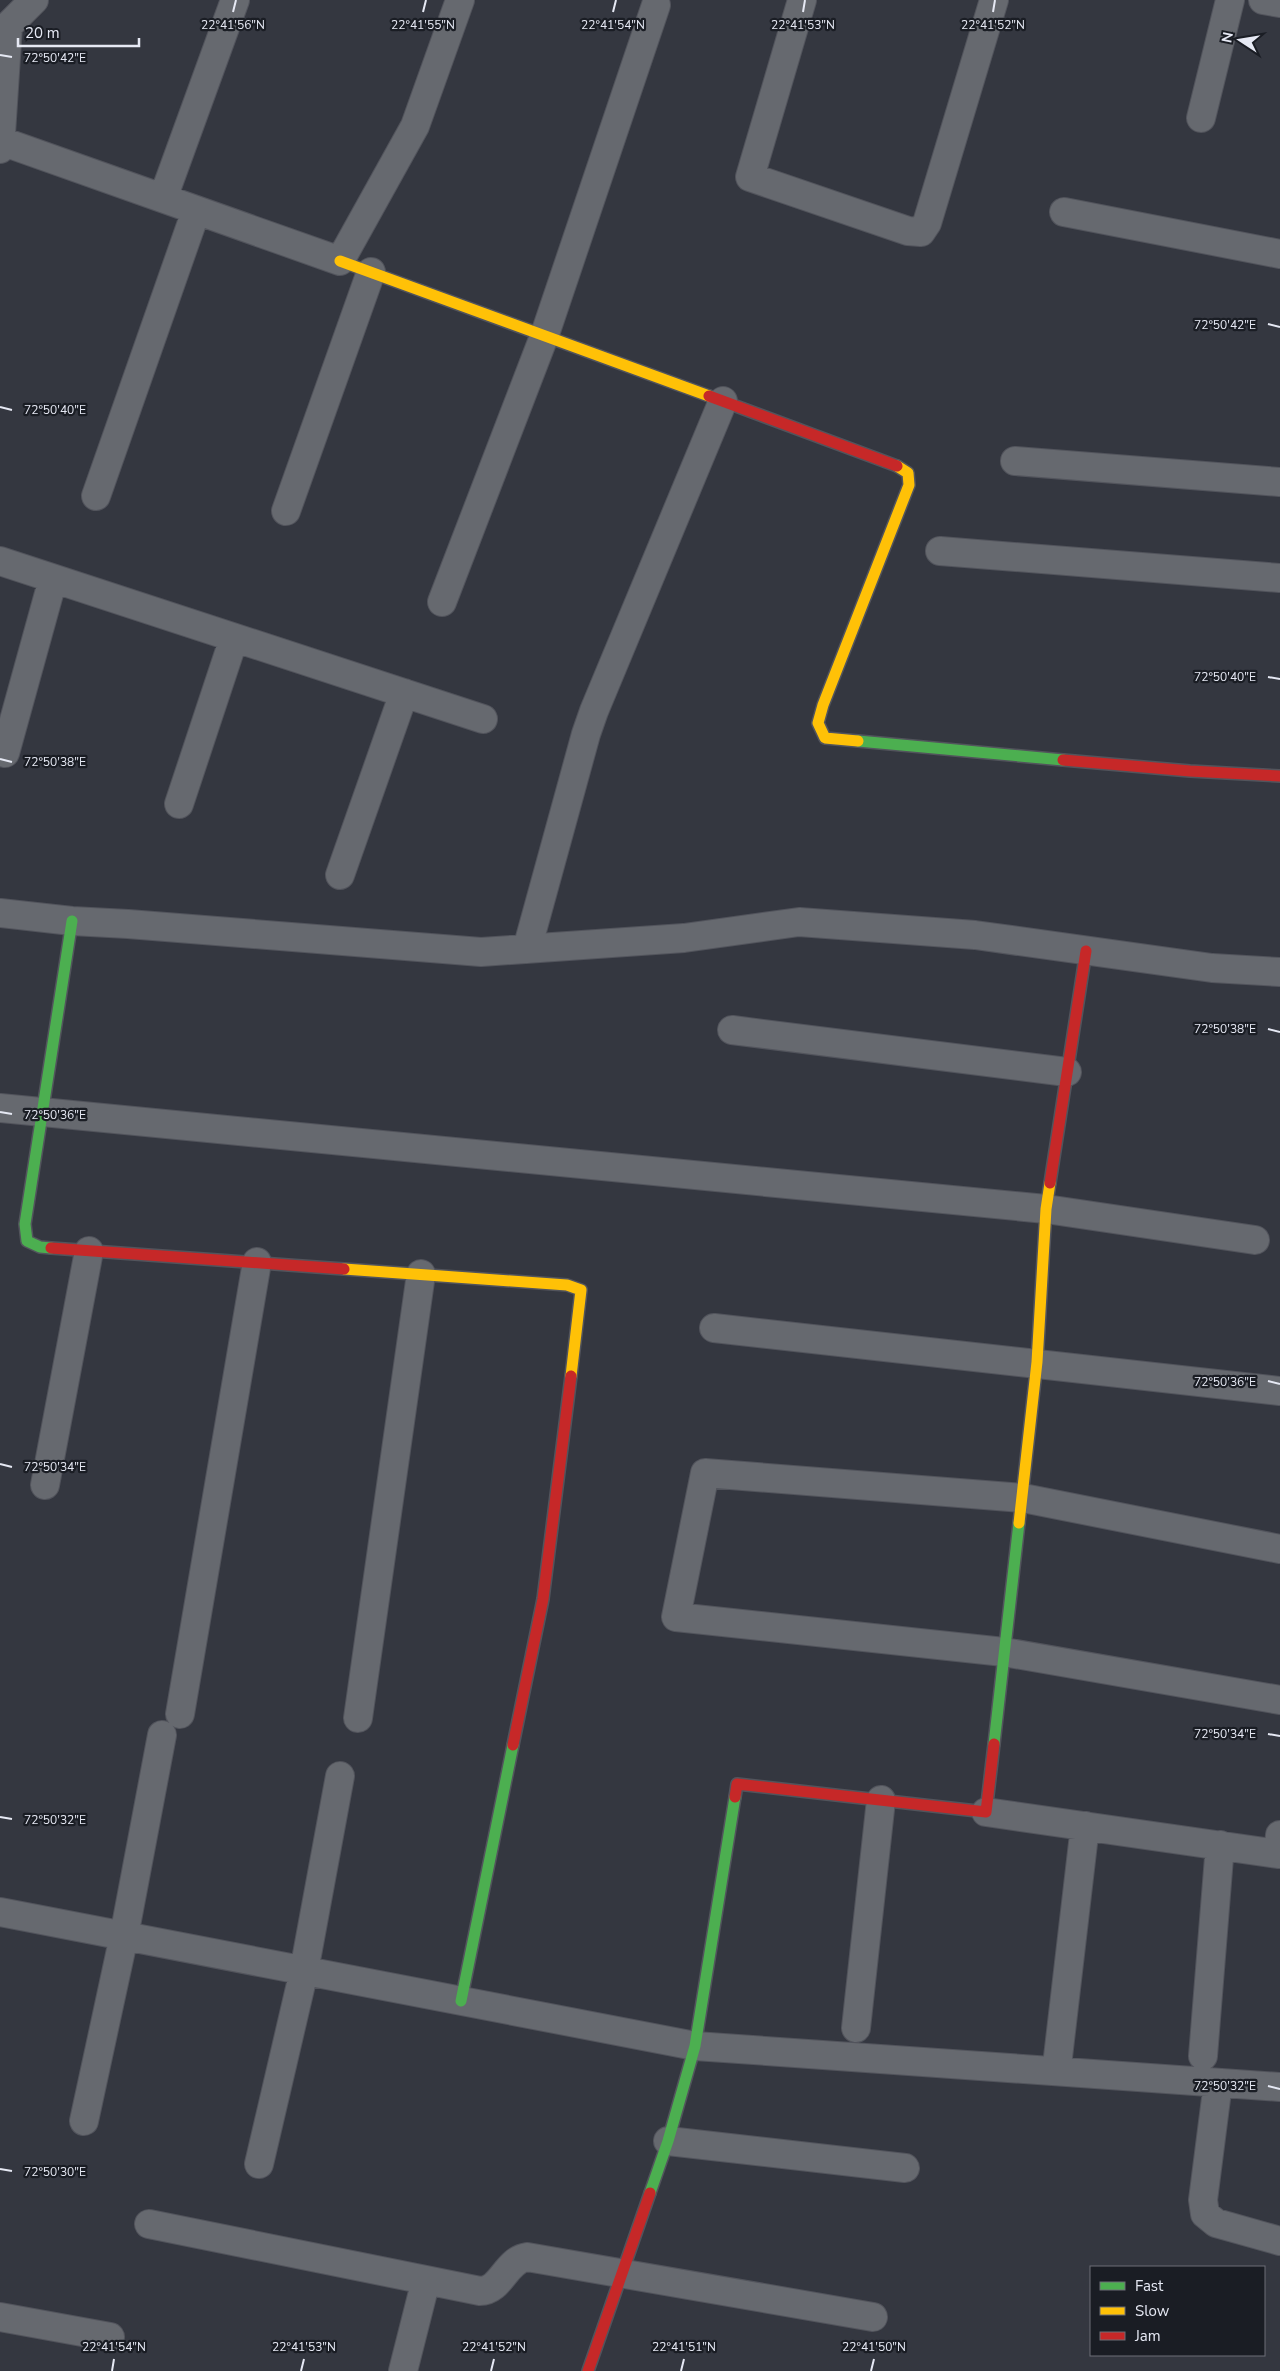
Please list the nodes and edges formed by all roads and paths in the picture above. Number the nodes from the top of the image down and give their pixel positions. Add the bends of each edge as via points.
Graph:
1 (34, 0) edge
2 (234, 0) edge
3 (460, 0) edge
4 (802, 0) edge
5 (994, 0) edge
6 (1230, 0) edge
7 (1263, 0) edge
8 (1280, 3) edge
9 (656, 5) dead end
10 (4, 25) edge
11 (1201, 118) dead end
12 (1, 145) edge
13 (163, 198) junction
14 (196, 211) junction
15 (1064, 212) dead end
16 (1280, 254) edge
17 (340, 261) junction
18 (371, 272) junction
19 (545, 334) junction
20 (723, 401) junction
21 (1015, 462) dead end
22 (1280, 482) edge
23 (96, 496) dead end
24 (286, 511) dead end
25 (940, 551) dead end
26 (0, 561) edge
27 (53, 578) junction
28 (1280, 578) edge
29 (442, 602) dead end
30 (234, 638) junction
31 (404, 693) junction
32 (483, 719) dead end
33 (5, 754) dead end
34 (1280, 776) edge
35 (179, 804) dead end
36 (340, 875) dead end
37 (0, 913) edge
38 (72, 921) junction
39 (527, 949) junction
40 (1086, 951) junction
41 (1280, 972) edge
42 (732, 1030) dead end
43 (1067, 1072) junction
44 (0, 1108) edge
45 (43, 1112) junction
46 (1046, 1209) junction
47 (1255, 1240) dead end
48 (89, 1251) junction
49 (257, 1262) junction
50 (421, 1274) junction
51 (714, 1328) dead end
52 (1037, 1362) junction
53 (1280, 1391) edge
54 (45, 1485) dead end
55 (1023, 1498) junction
56 (1280, 1549) edge
57 (1004, 1652) junction
58 (1280, 1700) edge
59 (180, 1714) dead end
60 (358, 1718) dead end
61 (162, 1735) dead end
62 (340, 1776) dead end
63 (881, 1800) junction
64 (986, 1812) junction
65 (1085, 1826) junction
66 (1280, 1835) edge
67 (1220, 1845) junction
68 (0, 1912) edge
69 (124, 1936) junction
70 (304, 1971) junction
71 (461, 2001) junction
72 (856, 2028) dead end
73 (695, 2046) junction
74 (1203, 2056) dead end
75 (1058, 2057) dead end
76 (1218, 2083) junction
77 (1280, 2087) edge
78 (84, 2120) dead end
79 (668, 2141) junction
80 (259, 2164) dead end
81 (906, 2168) dead end
82 (149, 2224) dead end
83 (1280, 2241) edge
84 (622, 2274) junction
85 (426, 2280) junction
86 (0, 2317) edge
87 (873, 2317) dead end
88 (110, 2337) dead end
89 (403, 2371) edge
90 (588, 2371) edge

1 - 10 street
2 - 13 street
3 - 17 street via 415,126
4 - 5 street via 750,177 908,231 921,232 927,223
6 - 11 street
7 - 8 street
9 - 19 street
10 - 12 street
12 - 13 street
13 - 14 street
14 - 17 street
14 - 23 street
15 - 16 street
17 - 18 street
18 - 19 street
18 - 24 street
19 - 20 street
19 - 29 street
20 - 34 street via 900,467 908,473 909,485 823,705 818,723 825,738 1190,771
20 - 39 street via 591,718
21 - 22 street
25 - 28 street
26 - 27 street
27 - 30 street
27 - 33 street
30 - 31 street
30 - 35 street
31 - 32 street
31 - 36 street
37 - 38 street
38 - 39 street via 481,952
38 - 45 street
39 - 40 street via 684,938 799,922 975,936
40 - 41 street via 1212,968
40 - 43 street
42 - 43 street
43 - 46 street
44 - 45 street
45 - 46 street
45 - 48 street via 25,1224 27,1242 40,1247
46 - 47 street
46 - 52 street
48 - 49 street
48 - 54 street
49 - 50 street
49 - 59 street
50 - 60 street
50 - 71 street via 567,1285 581,1290 542,1599
51 - 52 street
52 - 53 street
52 - 55 street
55 - 56 street
55 - 57 street
55 - 57 street via 705,1473 676,1617
57 - 58 street
57 - 64 street
61 - 69 street
62 - 70 street
63 - 64 street
63 - 72 street
63 - 73 street via 737,1784
64 - 65 street
65 - 67 street
65 - 75 street
66 - 67 street via 1278,1854
67 - 74 street
68 - 69 street
69 - 70 street
69 - 78 street
70 - 71 street
70 - 80 street
71 - 73 street
73 - 76 street
73 - 79 street
76 - 77 street
76 - 83 street via 1203,2200 1205,2214 1216,2224
79 - 81 street
79 - 84 street
82 - 85 street
84 - 85 street via 527,2257 519,2258 486,2291
84 - 87 street
84 - 90 street
85 - 89 street
86 - 88 street

